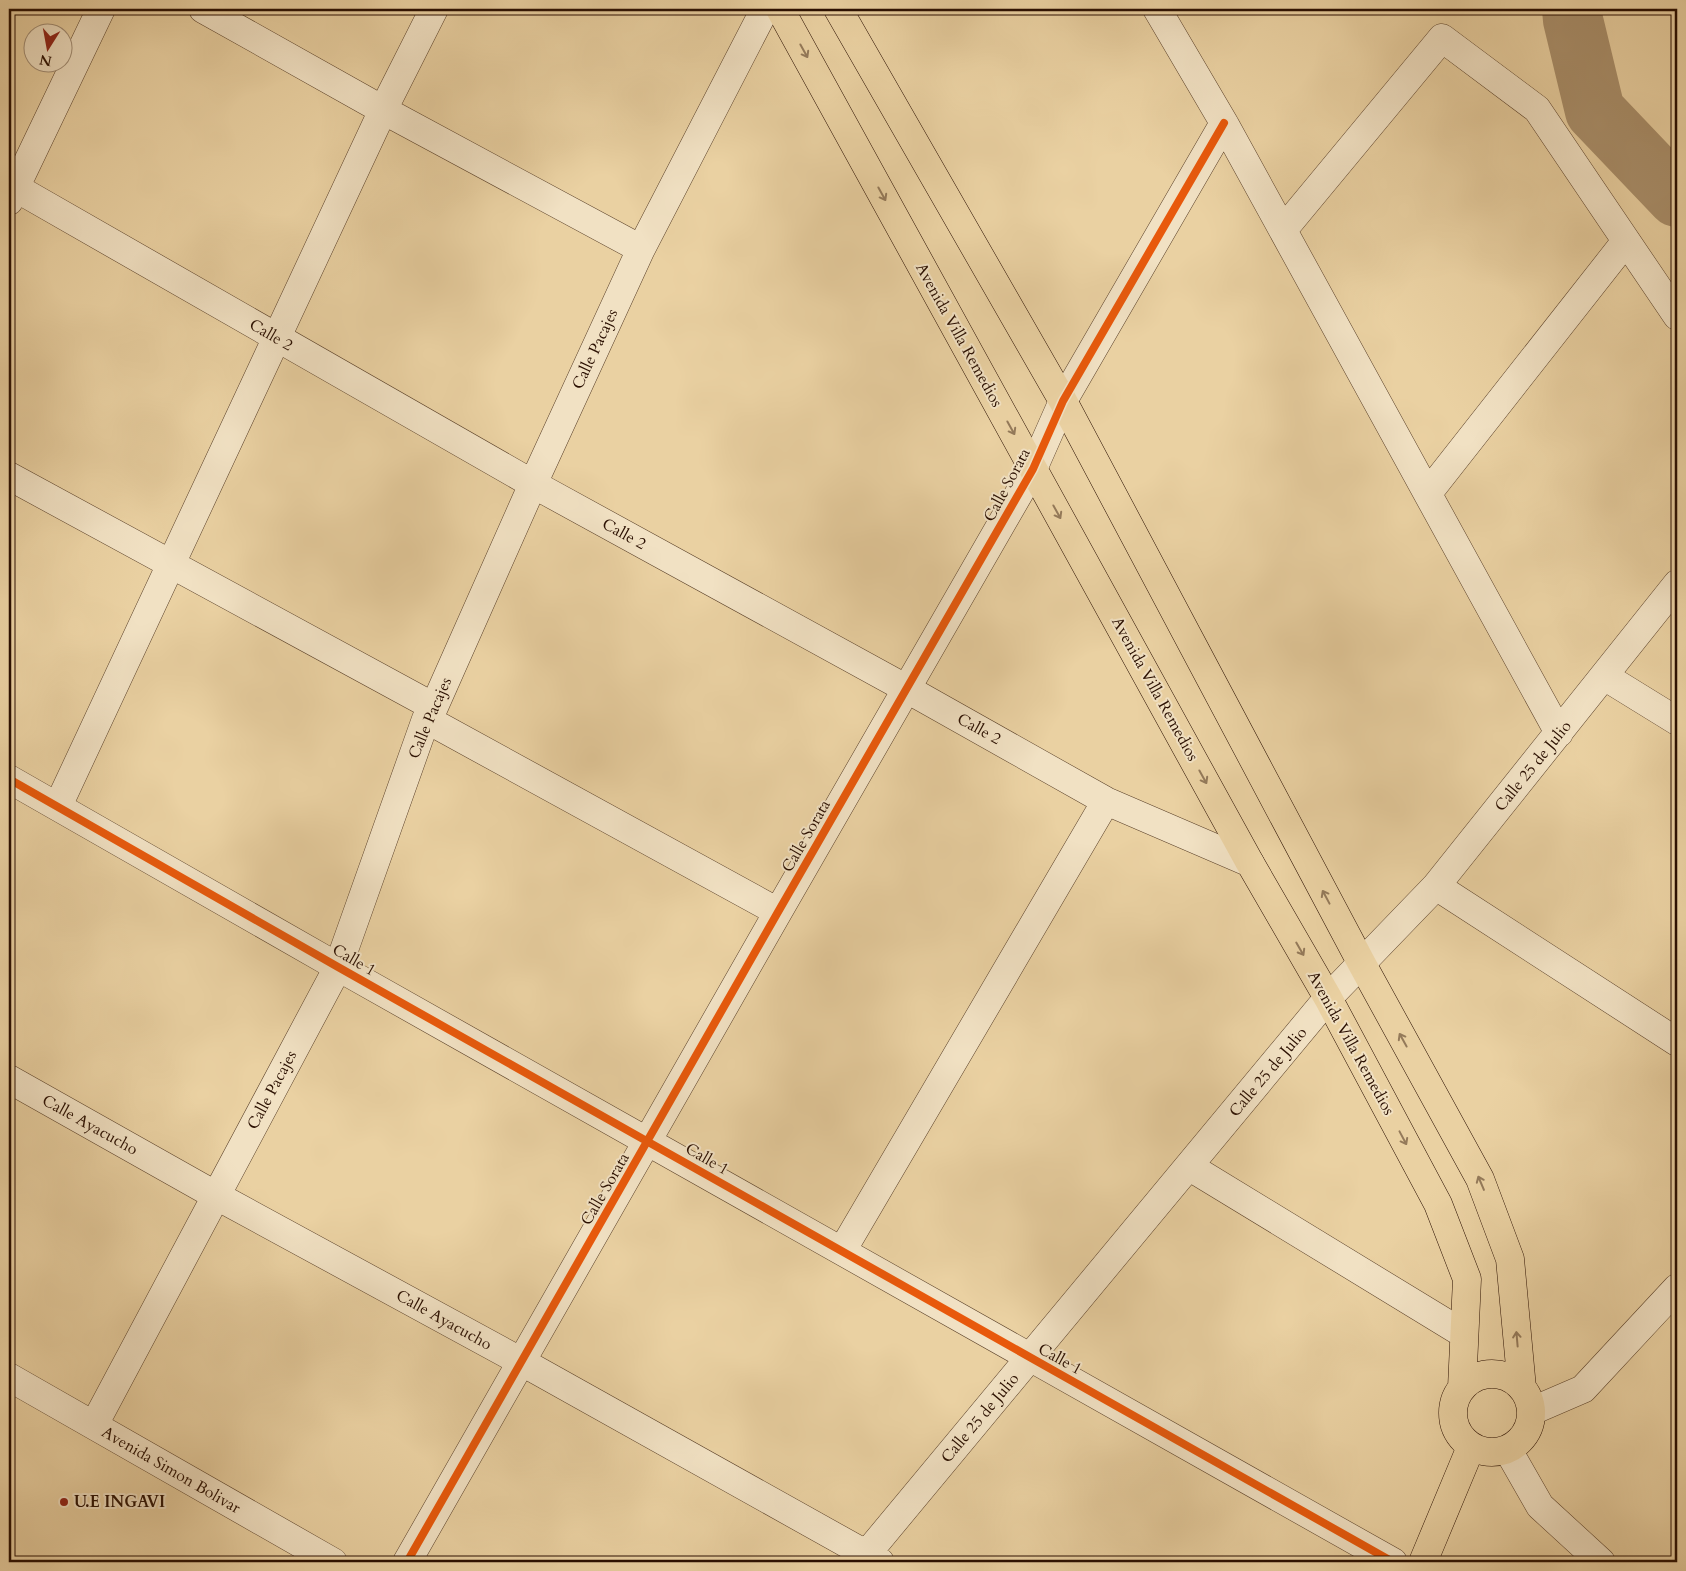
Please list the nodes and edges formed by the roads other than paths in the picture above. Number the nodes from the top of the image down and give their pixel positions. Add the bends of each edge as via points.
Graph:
1 (101, 9) edge
2 (203, 9) edge
3 (434, 9) edge
4 (765, 9) edge
5 (780, 9) edge
6 (838, 9) edge
7 (1157, 9) edge
8 (384, 110) junction
9 (1224, 123) junction
10 (11, 191) edge
11 (1283, 230) junction
12 (1626, 241) junction
13 (641, 249) junction
14 (1677, 316) edge
15 (277, 338) junction
16 (1063, 401) junction
17 (1033, 469) junction
18 (9, 476) edge
19 (533, 484) junction
20 (1428, 493) junction
21 (171, 564) junction
22 (1677, 584) edge
23 (1604, 676) junction
24 (907, 689) junction
25 (430, 713) junction
26 (1677, 720) edge
27 (1559, 733) junction
28 (9, 778) edge
29 (1106, 801) junction
30 (58, 806) junction
31 (1250, 863) junction
32 (1436, 886) junction
33 (778, 912) junction
34 (1362, 964) junction
35 (338, 967) junction
36 (1328, 998) junction
37 (1677, 1042) edge
38 (9, 1079) edge
39 (648, 1142) junction
40 (1190, 1167) junction
41 (215, 1196) junction
42 (842, 1251) junction
43 (1677, 1288) edge
44 (1464, 1334) junction
45 (1030, 1358) junction
46 (522, 1362) junction
47 (9, 1377) edge
48 (1462, 1388) junction
49 (1527, 1400) junction
50 (94, 1426) junction
51 (1471, 1448) junction
52 (1508, 1450) junction
53 (290, 1550) edge
54 (869, 1560) edge
55 (333, 1562) edge
56 (407, 1562) edge
57 (1393, 1562) edge
58 (1423, 1562) edge
59 (1601, 1562) edge

1 - 10 street
2 - 8 street
3 - 8 street
4 - 13 street, Calle Pacajes
5 -> 17 main road, Avenida Villa Remedios
6 - 16 main road
7 - 9 street
8 - 13 street
8 - 15 street
9 - 11 street
9 - 16 street, Calle Sorata
10 - 15 street, Calle 2
11 - 12 street via 1442,38 1537,109
11 - 20 street
12 - 14 street
12 - 20 street
13 - 19 street, Calle Pacajes
15 - 19 street, Calle 2
15 - 21 street
16 - 17 street, Calle Sorata
34 -> 16 main road
17 - 24 street, Calle Sorata
17 -> 31 main road, Avenida Villa Remedios
18 - 21 street
19 - 24 street, Calle 2
19 - 25 street, Calle Pacajes
20 - 27 street
21 - 25 street
21 - 30 street
22 - 23 street, Calle 25 de Julio
23 - 26 street
23 - 27 street, Calle 25 de Julio
24 - 29 street, Calle 2
24 - 33 street, Calle Sorata
25 - 33 street
25 - 35 street, Calle Pacajes
27 - 32 street, Calle 25 de Julio
28 - 30 street, Calle 1
29 - 31 street, Calle 2
29 - 42 street
30 - 35 street, Calle 1
31 -> 36 main road, Avenida Villa Remedios
32 - 34 street, Calle 25 de Julio
32 - 37 street
33 - 39 street, Calle Sorata
34 - 36 street, Calle 25 de Julio
49 -> 34 main road via 1510,1259 1480,1179
35 - 39 street, Calle 1
35 - 41 street, Calle Pacajes
36 - 40 street, Calle 25 de Julio
36 -> 44 main road, Avenida Villa Remedios via 1438,1204 1467,1278
38 - 41 street, Calle Ayacucho
39 - 42 street, Calle 1
39 - 46 street, Calle Sorata
40 - 44 street
40 - 45 street, Calle 25 de Julio
41 - 46 street, Calle Ayacucho
41 - 50 street, Calle Pacajes
42 - 45 street, Calle 1
43 - 49 street via 1583,1389
44 - 48 main road, Avenida Villa Remedios
45 - 54 street, Calle 25 de Julio
45 - 57 street, Calle 1
46 - 54 street, Calle Ayacucho
46 - 56 street, Calle Sorata
47 - 50 street, Avenida Simon Bolivar
48 - 49 main road via 1472,1379 1499,1374 1512,1379
48 - 51 main road, Avenida Villa Remedios via 1454,1400 1454,1427
49 - 52 main road via 1530,1423 1526,1434
50 - 53 street, Avenida Simon Bolivar
51 - 52 main road via 1490,1453
51 - 58 main road
52 - 59 street via 1540,1506
53 - 55 street, Avenida Simon Bolivar

